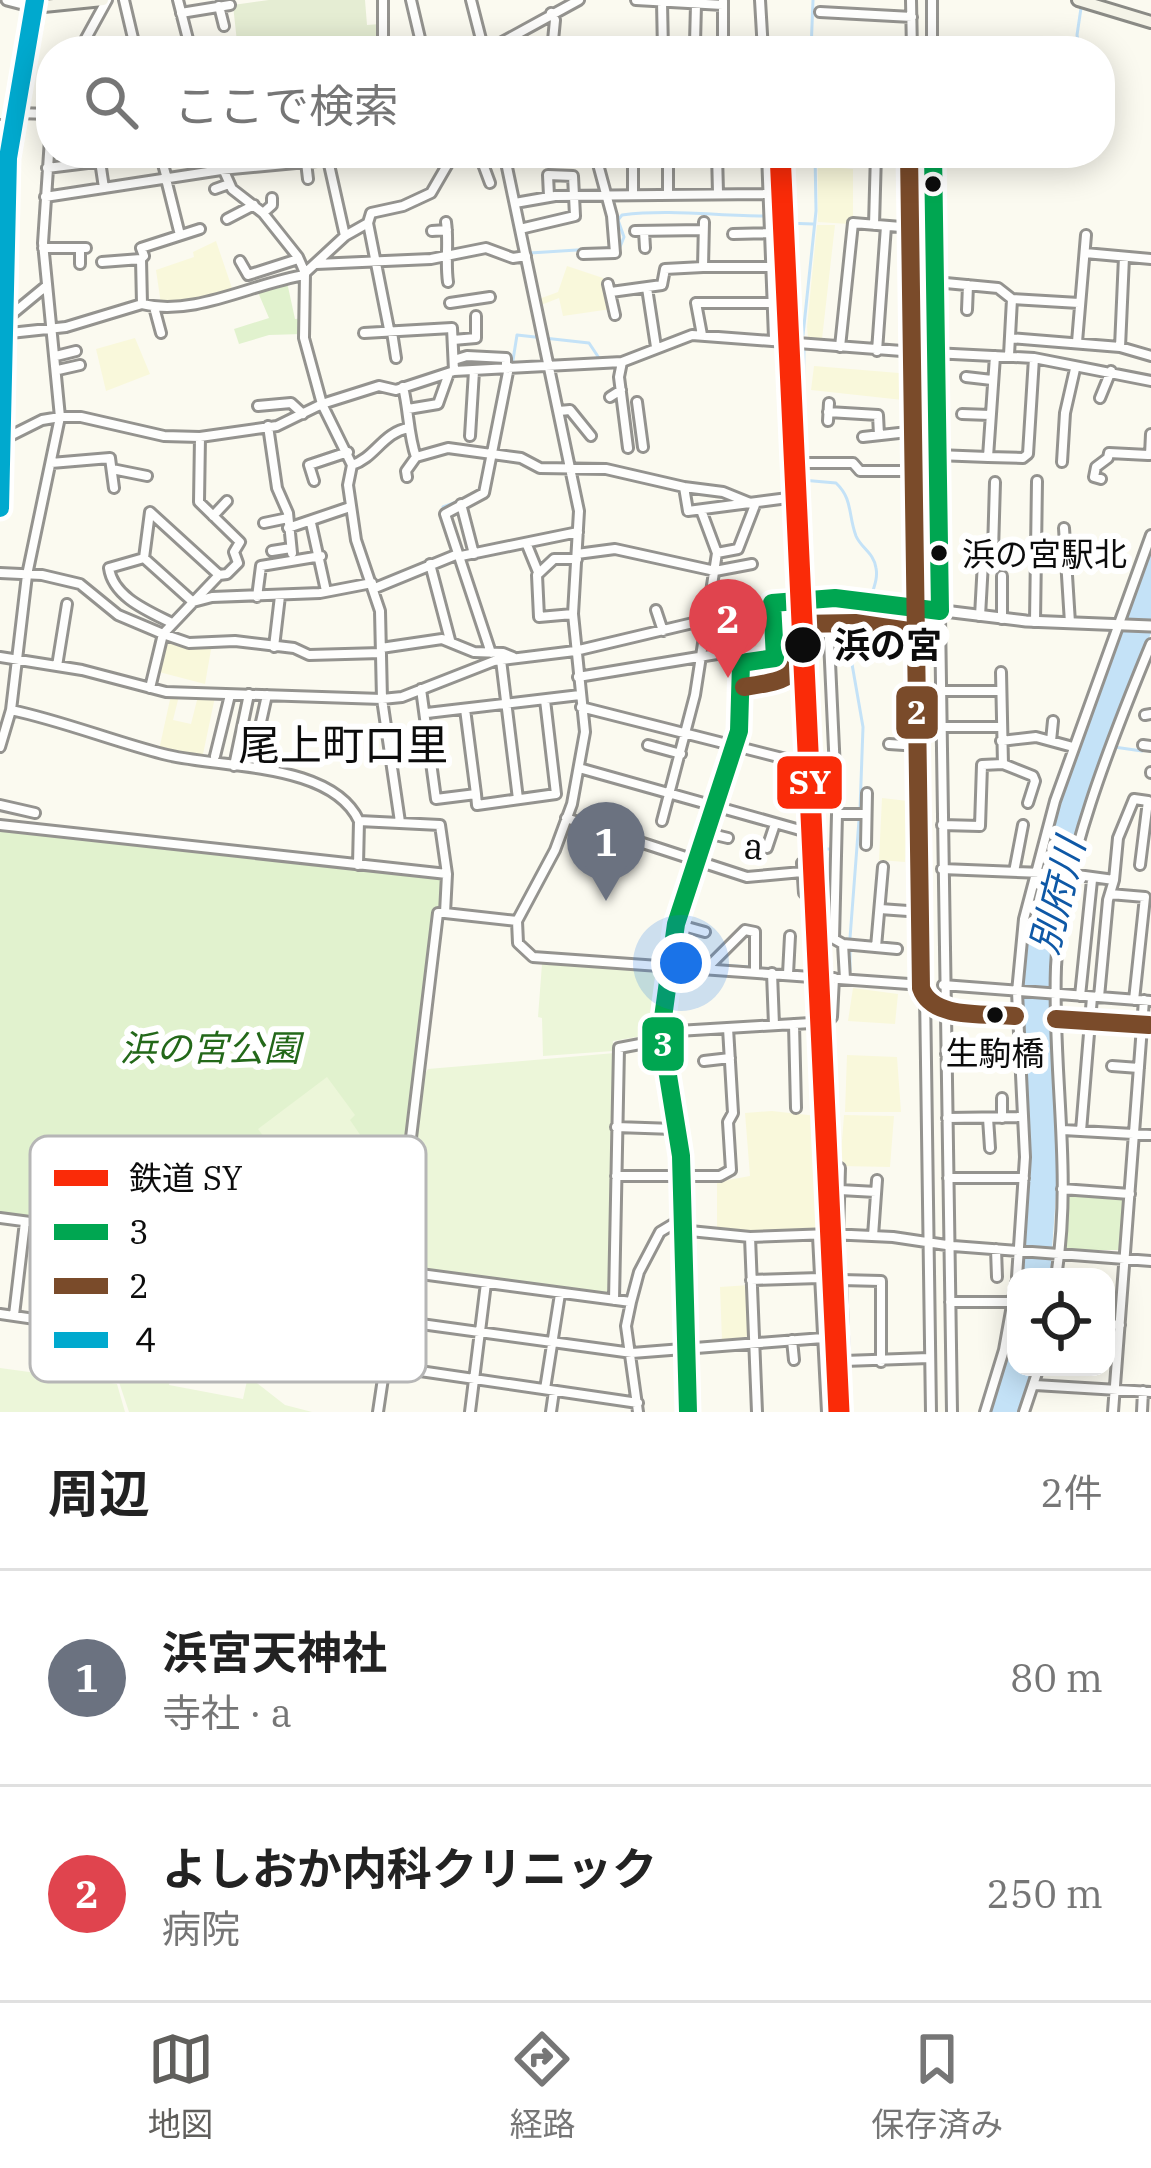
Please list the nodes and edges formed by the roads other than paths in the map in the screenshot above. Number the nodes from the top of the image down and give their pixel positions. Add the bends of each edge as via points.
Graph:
1 (7, 0) edge
2 (105, 0) edge
3 (124, 0) edge
4 (178, 0) edge
5 (383, 0) edge
6 (411, 0) edge
7 (471, 0) edge
8 (579, 0) edge
9 (636, 0) edge
10 (760, 0) edge
11 (911, 0) edge
12 (932, 0) edge
13 (1078, 0) edge
14 (662, 2) edge
15 (723, 3) edge
16 (34, 4) edge
17 (696, 4) junction
18 (820, 12) dead end
19 (181, 13) junction
20 (551, 13) junction
21 (911, 17) junction
22 (1151, 22) edge
23 (224, 26) dead end
24 (87, 36) edge
25 (132, 36) edge
26 (186, 36) edge
27 (383, 36) edge
28 (419, 36) edge
29 (481, 36) edge
30 (511, 36) edge
31 (553, 36) edge
32 (663, 36) edge
33 (695, 36) edge
34 (723, 36) edge
35 (762, 36) edge
36 (912, 36) edge
37 (932, 36) edge
38 (15, 113) junction
39 (36, 114) edge
40 (6, 126) edge
41 (47, 168) edge
42 (105, 168) edge
43 (163, 168) edge
44 (242, 168) edge
45 (307, 168) edge
46 (330, 168) edge
47 (445, 168) edge
48 (485, 168) edge
49 (507, 168) edge
50 (599, 168) edge
51 (633, 168) edge
52 (668, 168) edge
53 (717, 168) edge
54 (768, 168) edge
55 (876, 168) edge
56 (913, 168) edge
57 (933, 168) edge
58 (221, 170) junction
59 (166, 179) junction
60 (308, 179) dead end
61 (490, 182) dead end
62 (230, 184) junction
63 (104, 188) junction
64 (215, 189) dead end
65 (633, 194) junction
66 (668, 194) junction
67 (718, 194) junction
68 (769, 194) junction
69 (549, 196) junction
70 (574, 196) junction
71 (607, 196) junction
72 (45, 197) junction
73 (514, 203) junction
74 (254, 206) junction
75 (285, 206) dead end
76 (263, 213) junction
77 (227, 219) dead end
78 (914, 223) junction
79 (3, 224) edge
80 (368, 224) junction
81 (874, 225) junction
82 (886, 226) junction
83 (200, 229) dead end
84 (520, 229) junction
85 (432, 231) dead end
86 (770, 233) junction
87 (733, 234) dead end
88 (181, 235) junction
89 (1085, 235) dead end
90 (345, 236) junction
91 (43, 248) junction
92 (645, 248) dead end
93 (1085, 253) junction
94 (583, 254) dead end
95 (526, 256) junction
96 (1124, 257) junction
97 (444, 258) junction
98 (141, 259) junction
99 (298, 259) junction
100 (1151, 259) edge
101 (374, 261) junction
102 (102, 262) dead end
103 (240, 262) dead end
104 (80, 264) dead end
105 (316, 264) junction
106 (703, 267) junction
107 (771, 267) junction
108 (305, 274) junction
109 (448, 282) dead end
110 (935, 282) junction
111 (968, 285) junction
112 (45, 286) junction
113 (646, 288) junction
114 (490, 297) dead end
115 (1012, 298) junction
116 (450, 303) dead end
117 (773, 303) junction
118 (1079, 303) junction
119 (142, 304) junction
120 (154, 307) junction
121 (477, 308) junction
122 (966, 310) dead end
123 (615, 315) dead end
124 (3, 329) edge
125 (51, 329) junction
126 (390, 331) junction
127 (161, 332) dead end
128 (364, 333) dead end
129 (702, 335) junction
130 (774, 338) junction
131 (1010, 338) junction
132 (453, 340) junction
133 (1077, 342) junction
134 (656, 347) junction
135 (840, 347) junction
136 (1120, 347) junction
137 (76, 351) dead end
138 (877, 351) junction
139 (915, 352) junction
140 (934, 353) junction
141 (56, 356) junction
142 (994, 356) junction
143 (1009, 356) junction
144 (1151, 356) edge
145 (396, 358) dead end
146 (1034, 358) junction
147 (622, 362) junction
148 (80, 364) dead end
149 (549, 364) junction
150 (453, 367) junction
151 (507, 367) junction
152 (1075, 369) junction
153 (58, 370) junction
154 (474, 370) junction
155 (1111, 371) junction
156 (966, 377) dead end
157 (992, 380) junction
158 (1151, 381) edge
159 (403, 387) junction
160 (621, 390) junction
161 (610, 397) dead end
162 (1100, 398) dead end
163 (637, 402) dead end
164 (322, 404) junction
165 (258, 406) dead end
166 (408, 409) junction
167 (559, 411) junction
168 (828, 412) dead end
169 (303, 414) junction
170 (962, 414) dead end
171 (990, 415) junction
172 (60, 417) junction
173 (268, 426) junction
174 (409, 428) junction
175 (916, 430) junction
176 (640, 431) junction
177 (626, 433) junction
178 (2, 434) edge
179 (1151, 434) edge
180 (879, 435) junction
181 (470, 436) dead end
182 (591, 436) dead end
183 (200, 437) junction
184 (863, 437) dead end
185 (643, 447) dead end
186 (628, 448) dead end
187 (348, 452) junction
188 (488, 455) junction
189 (938, 455) junction
190 (1150, 455) edge
191 (416, 457) junction
192 (988, 457) junction
193 (1062, 462) dead end
194 (51, 463) junction
195 (807, 463) dead end
196 (352, 465) junction
197 (571, 468) junction
198 (112, 469) junction
199 (917, 471) junction
200 (142, 473) dead end
201 (407, 477) dead end
202 (1, 478) edge
203 (1101, 479) dead end
204 (314, 481) dead end
205 (1037, 481) dead end
206 (995, 482) dead end
207 (684, 487) junction
208 (115, 488) dead end
209 (788, 498) dead end
210 (227, 501) dead end
211 (747, 501) junction
212 (461, 504) junction
213 (350, 507) junction
214 (0, 508) edge
215 (701, 510) junction
216 (213, 515) junction
217 (265, 523) dead end
218 (288, 523) junction
219 (311, 523) junction
220 (578, 532) junction
221 (1067, 533) dead end
222 (1151, 535) edge
223 (527, 545) junction
224 (272, 551) dead end
225 (717, 553) junction
226 (474, 554) junction
227 (460, 555) junction
228 (321, 556) junction
229 (577, 556) junction
230 (144, 558) junction
231 (430, 564) junction
232 (752, 564) dead end
233 (715, 571) junction
234 (538, 572) junction
235 (0, 573) edge
236 (218, 574) junction
237 (27, 575) junction
238 (1002, 576) dead end
239 (374, 586) junction
240 (326, 592) junction
241 (280, 596) junction
242 (257, 597) junction
243 (826, 597) junction
244 (194, 602) junction
245 (67, 604) dead end
246 (920, 608) junction
247 (656, 610) dead end
248 (938, 610) junction
249 (573, 614) junction
250 (739, 615) junction
251 (980, 616) junction
252 (1001, 619) junction
253 (707, 621) junction
254 (1035, 622) junction
255 (172, 623) junction
256 (1070, 623) junction
257 (1117, 623) junction
258 (1151, 626) edge
259 (663, 631) junction
260 (163, 634) junction
261 (449, 640) junction
262 (1151, 644) edge
263 (274, 647) junction
264 (381, 650) junction
265 (574, 650) junction
266 (741, 650) junction
267 (491, 653) junction
268 (0, 657) edge
269 (701, 657) junction
270 (514, 658) junction
271 (18, 659) junction
272 (502, 660) junction
273 (57, 666) junction
274 (1001, 672) dead end
275 (578, 677) junction
276 (150, 688) junction
277 (421, 689) junction
278 (1001, 691) junction
279 (940, 692) junction
280 (230, 694) junction
281 (249, 694) junction
282 (267, 695) junction
283 (580, 695) junction
284 (382, 699) junction
285 (545, 700) junction
286 (508, 704) junction
287 (581, 707) junction
288 (465, 709) junction
289 (10, 710) junction
290 (427, 713) junction
291 (1053, 721) dead end
292 (940, 727) junction
293 (1001, 727) junction
294 (260, 731) dead end
295 (687, 733) junction
296 (1001, 741) junction
297 (1051, 741) junction
298 (889, 744) dead end
299 (648, 746) dead end
300 (735, 746) junction
301 (919, 746) junction
302 (1073, 747) junction
303 (0, 748) edge
304 (681, 754) junction
305 (215, 756) dead end
306 (799, 762) dead end
307 (1003, 764) junction
308 (234, 766) junction
309 (579, 768) junction
310 (670, 793) junction
311 (866, 793) dead end
312 (476, 794) junction
313 (518, 799) junction
314 (1028, 803) dead end
315 (0, 805) edge
316 (716, 806) junction
317 (35, 813) dead end
318 (837, 814) junction
319 (866, 814) junction
320 (1127, 815) junction
321 (566, 818) junction
322 (1147, 818) junction
323 (359, 820) junction
324 (662, 821) dead end
325 (400, 822) junction
326 (775, 824) junction
327 (0, 825) edge
328 (1109, 825) dead end
329 (942, 826) junction
330 (1019, 829) dead end
331 (800, 830) dead end
332 (1121, 830) junction
333 (707, 833) junction
334 (728, 838) dead end
335 (866, 845) dead end
336 (767, 848) dead end
337 (699, 860) junction
338 (1144, 861) edge
339 (358, 865) junction
340 (883, 867) dead end
341 (942, 869) junction
342 (1014, 872) junction
343 (1034, 872) junction
344 (447, 874) junction
345 (1070, 874) junction
346 (1092, 880) junction
347 (1114, 880) junction
348 (803, 893) dead end
349 (1110, 894) junction
350 (1148, 898) edge
351 (880, 909) junction
352 (922, 912) junction
353 (445, 913) junction
354 (517, 921) junction
355 (676, 924) junction
356 (705, 932) dead end
357 (790, 936) dead end
358 (847, 944) junction
359 (876, 946) junction
360 (897, 949) dead end
361 (669, 965) junction
362 (708, 967) junction
363 (755, 971) junction
364 (772, 973) junction
365 (788, 974) junction
366 (840, 978) junction
367 (923, 985) junction
368 (943, 985) junction
369 (1017, 992) junction
370 (1058, 995) junction
371 (1090, 1000) junction
372 (1143, 1000) edge
373 (811, 1023) dead end
374 (794, 1024) junction
375 (774, 1025) junction
376 (728, 1028) junction
377 (661, 1036) junction
378 (1017, 1053) junction
379 (946, 1054) junction
380 (730, 1058) junction
381 (704, 1061) dead end
382 (1112, 1066) dead end
383 (1139, 1068) junction
384 (828, 1086) dead end
385 (1002, 1098) dead end
386 (796, 1108) dead end
387 (1023, 1117) junction
388 (947, 1118) junction
389 (988, 1118) junction
390 (1002, 1118) junction
391 (616, 1127) junction
392 (674, 1129) junction
393 (1062, 1130) junction
394 (1082, 1131) junction
395 (1134, 1134) junction
396 (412, 1136) edge
397 (1151, 1136) edge
398 (990, 1148) dead end
399 (840, 1168) dead end
400 (616, 1176) junction
401 (681, 1177) junction
402 (948, 1178) junction
403 (1024, 1178) junction
404 (877, 1180) dead end
405 (840, 1190) junction
406 (1062, 1190) junction
407 (876, 1192) junction
408 (1130, 1194) junction
409 (0, 1218) edge
410 (25, 1222) junction
411 (30, 1223) edge
412 (680, 1225) junction
413 (838, 1234) junction
414 (818, 1236) junction
415 (873, 1236) junction
416 (750, 1237) junction
417 (928, 1242) junction
418 (949, 1245) junction
419 (996, 1249) junction
420 (1019, 1250) junction
421 (1060, 1253) junction
422 (1126, 1258) junction
423 (1151, 1261) edge
424 (1017, 1268) edge
425 (1058, 1268) edge
426 (426, 1275) edge
427 (820, 1277) junction
428 (997, 1277) dead end
429 (752, 1280) junction
430 (486, 1282) junction
431 (560, 1294) junction
432 (614, 1300) junction
433 (631, 1302) junction
434 (950, 1302) junction
435 (1007, 1302) edge
436 (752, 1308) junction
437 (764, 1308) dead end
438 (0, 1314) edge
439 (14, 1316) junction
440 (30, 1319) edge
441 (426, 1325) edge
442 (1115, 1325) edge
443 (1120, 1325) junction
444 (480, 1332) junction
445 (1007, 1332) edge
446 (823, 1338) junction
447 (793, 1340) junction
448 (552, 1342) junction
449 (753, 1343) junction
450 (686, 1349) junction
451 (632, 1353) junction
452 (929, 1358) junction
453 (794, 1360) dead end
454 (881, 1362) junction
455 (426, 1372) edge
456 (1037, 1376) edge
457 (475, 1379) junction
458 (384, 1382) edge
459 (1035, 1384) junction
460 (550, 1390) junction
461 (1115, 1390) junction
462 (1147, 1392) edge
463 (638, 1407) edge
464 (379, 1412) edge
465 (470, 1412) edge
466 (551, 1412) edge
467 (688, 1412) edge
468 (757, 1412) edge
469 (827, 1412) edge
470 (931, 1412) edge
471 (952, 1412) edge
472 (985, 1412) edge
473 (1024, 1412) edge
474 (1113, 1412) edge
475 (1142, 1412) edge

1 - 16 street
2 - 16 main road
2 - 24 street
3 - 25 street
4 - 19 street
5 - 27 street
6 - 28 street
7 - 29 street
8 - 20 street
9 - 14 street
10 - 35 street
11 - 21 street
12 - 37 street
13 - 22 main road
14 - 17 street
14 - 32 street
15 - 17 street
15 - 34 street
16 - 38 main road
17 - 33 street
18 - 21 street
19 - 23 street via 225,6
19 - 26 street
20 - 30 street
20 - 31 street
21 - 36 street
38 - 39 street
38 - 40 main road
40 - 79 main road
41 - 72 street
42 - 63 street
43 - 59 street
44 - 58 street
45 - 60 street
46 - 90 street
47 - 80 street via 431,193 374,210
48 - 61 street
49 - 73 street
50 - 71 street
51 - 65 street
52 - 66 street
53 - 67 street
54 - 68 street
55 - 81 street
56 - 78 street
57 - 110 street
58 - 59 street
58 - 62 street
59 - 63 street
59 - 88 street
62 - 64 street
62 - 74 street
63 - 72 street
65 - 66 street
65 - 71 street
66 - 67 street
67 - 68 street
68 - 86 street
69 - 70 street
69 - 70 street via 548,176 573,176
69 - 73 street
70 - 71 street
70 - 84 street via 574,216
71 - 94 street via 615,253
72 - 91 street
73 - 84 street
74 - 76 street
74 - 77 street
75 - 76 street via 272,201
76 - 99 street
78 - 82 street
78 - 139 street
79 - 124 main road
80 - 90 street
80 - 101 street
81 - 82 street
81 - 135 street via 854,223
82 - 138 street
83 - 88 street
84 - 95 street
85 - 97 street via 447,226
86 - 87 street
86 - 107 street
88 - 98 street via 141,248
89 - 93 street
90 - 105 street
91 - 104 street via 83,249
91 - 112 street
92 - 106 street via 639,231 704,226
93 - 96 street
93 - 118 street
95 - 97 street via 486,248
95 - 149 street
96 - 100 street
96 - 136 street
97 - 101 street
97 - 109 street
98 - 102 street
98 - 119 street
99 - 103 street via 248,274
99 - 108 street
101 - 105 street
101 - 126 street
105 - 108 street
106 - 107 street
106 - 113 street via 664,268 662,285
107 - 117 street
108 - 120 street
108 - 164 street via 304,338
110 - 111 street
110 - 140 street
111 - 115 street
111 - 122 street
112 - 124 street
112 - 125 street
113 - 123 street via 610,288
113 - 134 street
114 - 121 street
115 - 118 street
115 - 131 street
116 - 121 street
117 - 129 street via 696,303
117 - 130 street
118 - 133 street
119 - 120 street
119 - 125 street
120 - 127 street
121 - 132 street via 476,338
124 - 125 street
124 - 178 main road
125 - 141 street
126 - 128 street
126 - 132 street via 452,328
126 - 145 street
129 - 130 street
129 - 134 street
130 - 135 street
131 - 133 street
131 - 143 street
132 - 150 street
133 - 136 street
134 - 147 street
135 - 138 street
136 - 144 street
137 - 141 street
138 - 139 street
139 - 175 street
140 - 142 street
140 - 189 street
141 - 153 street
142 - 143 street
142 - 157 street
143 - 146 street
146 - 152 street
146 - 192 street via 1028,454
147 - 149 street
147 - 160 street
148 - 153 street
149 - 151 street
149 - 167 street
150 - 151 street via 467,356 506,358
150 - 154 street
150 - 159 street
150 - 166 street via 438,404
151 - 154 street
151 - 188 street
152 - 155 street
152 - 193 street
153 - 172 street
154 - 181 street
155 - 158 street
155 - 162 street
156 - 157 street
157 - 171 street
159 - 164 street
159 - 166 street
160 - 161 street
160 - 177 street
163 - 176 street
164 - 169 street
164 - 187 street
165 - 169 street via 291,403
166 - 174 street
167 - 182 street via 570,410
167 - 197 street
168 - 180 street via 878,416
169 - 173 street
170 - 171 street
171 - 192 street
172 - 178 street
172 - 183 street
172 - 194 street
173 - 183 street
173 - 218 street
174 - 191 street
174 - 196 street
175 - 180 street
175 - 199 street
176 - 177 street
176 - 185 street
177 - 186 street
178 - 202 main road
179 - 190 street
180 - 184 street
183 - 216 street via 199,502
187 - 196 street
187 - 204 street via 309,465
188 - 191 street via 448,448
188 - 197 street
188 - 212 street via 484,494
189 - 192 street
189 - 248 street
190 - 203 street via 1109,453 1096,466
191 - 201 street
194 - 198 street via 104,457
194 - 237 street
195 - 199 street
196 - 213 street
197 - 207 street via 597,463
197 - 220 street
198 - 200 street
198 - 208 street
199 - 246 street
202 - 214 main road
205 - 254 street
206 - 251 street
207 - 211 street
207 - 215 street via 688,511
209 - 211 street
210 - 216 street
211 - 215 street
211 - 225 street via 754,505 739,546
212 - 226 street
212 - 227 street via 445,514
213 - 219 street
213 - 239 street
215 - 225 street
216 - 236 street via 240,542 233,552 238,563
217 - 218 street
218 - 219 street
218 - 224 street via 291,550
219 - 228 street
220 - 223 street
220 - 229 street
221 - 256 street via 1061,573
222 - 257 street
223 - 226 street
223 - 234 street
225 - 233 street
226 - 227 street
227 - 231 street
227 - 267 street
228 - 240 street
228 - 242 street via 261,566
229 - 233 street via 615,549
229 - 234 street
229 - 249 street
230 - 236 street via 150,512
230 - 244 street
230 - 255 street via 109,568 112,582
231 - 239 street
231 - 261 street
232 - 233 street
233 - 253 street
234 - 249 street via 539,617
235 - 237 street
236 - 244 street
237 - 260 street via 84,586 118,615
237 - 271 street
238 - 252 street
239 - 240 street
239 - 264 street
240 - 241 street
241 - 242 street
241 - 263 street
242 - 244 street
243 - 246 street
243 - 250 street
243 - 318 street
244 - 255 street
245 - 273 street
246 - 301 street
247 - 259 street
248 - 251 street
248 - 279 street
249 - 265 street
250 - 253 street
250 - 266 street
251 - 252 street
252 - 254 street
253 - 259 street
253 - 269 street
254 - 256 street
255 - 260 street
256 - 257 street
257 - 258 street
257 - 302 street
259 - 265 street
260 - 263 street via 190,644
260 - 276 street
261 - 264 street
261 - 267 street
262 - 345 street
263 - 264 street via 322,656
264 - 284 street
265 - 270 street
265 - 275 street
266 - 269 street
266 - 300 street
267 - 270 street
268 - 271 street
269 - 275 street
269 - 295 street
270 - 272 street
271 - 273 street
271 - 289 street
272 - 277 street
272 - 286 street
273 - 276 street
274 - 278 street
275 - 283 street
276 - 280 street
277 - 284 street
277 - 290 street
278 - 279 street
278 - 293 street
279 - 292 street
280 - 281 street
280 - 305 street
281 - 282 street
281 - 308 street
282 - 284 street
282 - 294 street
283 - 285 street
283 - 287 street
284 - 325 street
285 - 286 street
285 - 313 street via 556,794
286 - 288 street
286 - 313 street
287 - 295 street
287 - 309 street
288 - 290 street
288 - 312 street
289 - 303 street
289 - 308 street
290 - 312 street via 436,799
291 - 297 street
292 - 293 street
292 - 329 street
293 - 296 street
295 - 300 street
295 - 304 street
296 - 297 street
296 - 307 street
297 - 302 street
298 - 301 street
299 - 304 street
300 - 306 street
300 - 316 street
301 - 352 street
302 - 343 street
304 - 310 street
307 - 314 street via 1033,776
307 - 329 street via 982,765 980,826
308 - 323 street via 330,789
309 - 310 street
309 - 321 street
310 - 316 street
310 - 324 street
311 - 319 street
312 - 313 street via 477,805
315 - 317 street
316 - 326 street
316 - 333 street
318 - 319 street
318 - 358 street via 834,939
319 - 335 street
320 - 322 street
320 - 322 street via 1134,799 1148,801
320 - 332 street
321 - 337 street, a
321 - 354 street
322 - 338 street
323 - 325 street
323 - 339 street
325 - 344 street via 440,825
326 - 331 street
326 - 336 street
327 - 339 street
328 - 332 street
329 - 341 street
330 - 342 street
332 - 347 street
333 - 334 street
333 - 337 street
337 - 348 street, a via 756,878 802,867
337 - 355 street
339 - 344 street
340 - 351 street
341 - 342 street
341 - 368 street
342 - 343 street
343 - 345 street
343 - 369 street
344 - 353 street
345 - 346 street
345 - 370 street
346 - 347 street
346 - 371 street
347 - 349 street
349 - 350 street
349 - 371 street
350 - 372 street
351 - 352 street
351 - 359 street
352 - 367 street
353 - 354 street
353 - 396 street via 438,913
354 - 361 street via 518,943 533,957
355 - 356 street
355 - 361 street
357 - 365 street
358 - 359 street
358 - 366 street
359 - 360 street
361 - 362 street
361 - 377 street
362 - 363 street
362 - 363 street via 745,929 755,932
363 - 364 street
364 - 365 street
364 - 375 street
365 - 366 street
366 - 367 street
366 - 384 street
367 - 417 street
368 - 369 street
368 - 379 street
369 - 370 street
369 - 378 street
370 - 371 street
370 - 393 street
371 - 372 street
371 - 394 street
372 - 383 street
373 - 374 street
374 - 375 street
374 - 386 street
375 - 376 street
376 - 377 street
376 - 380 street
377 - 391 street via 620,1048
377 - 392 street
378 - 379 street
378 - 387 street
379 - 388 street
380 - 381 street
380 - 401 street via 731,1170
382 - 383 street
383 - 395 street
385 - 390 street
387 - 390 street
387 - 403 street
388 - 389 street
388 - 402 street
389 - 390 street
389 - 398 street
391 - 392 street
391 - 400 street
392 - 401 street
393 - 394 street
393 - 406 street
394 - 395 street
395 - 397 street
395 - 408 street
399 - 405 street
400 - 401 street
400 - 432 street
401 - 412 street
402 - 403 street
402 - 418 street
403 - 420 street
404 - 407 street
405 - 407 street
405 - 413 street
406 - 408 street
406 - 421 street
407 - 415 street
408 - 422 street
409 - 410 street
410 - 411 street
410 - 439 street
412 - 416 street
412 - 433 street via 660,1232
412 - 450 street
413 - 414 street
413 - 415 street
414 - 416 street
414 - 427 street
415 - 417 street
416 - 429 street
417 - 418 street
417 - 452 street
418 - 419 street
418 - 434 street
419 - 420 street
419 - 428 street
420 - 421 street
420 - 424 street
421 - 422 street
421 - 425 street
422 - 423 street
422 - 443 street
426 - 430 street
427 - 429 street
427 - 446 street
429 - 436 street
430 - 431 street
430 - 444 street
431 - 432 street
431 - 448 street
432 - 433 street
433 - 451 street
434 - 435 street
434 - 471 street
436 - 437 street
436 - 449 street
438 - 439 street
439 - 440 street
441 - 444 street
442 - 443 street
443 - 461 street
444 - 448 street
444 - 457 street
445 - 472 street
446 - 447 street
446 - 469 street
447 - 449 street
447 - 453 street
448 - 451 street
448 - 460 street
449 - 450 street
449 - 468 street
450 - 451 street
450 - 467 street
451 - 463 street
452 - 454 street
452 - 470 street
454 - 454 street via 844,1361 841,1280 881,1281
455 - 457 street
456 - 459 street
457 - 460 street
457 - 465 street
458 - 464 street
459 - 461 street
459 - 473 street
460 - 463 street
460 - 466 street
461 - 462 street
461 - 474 street
462 - 475 street

